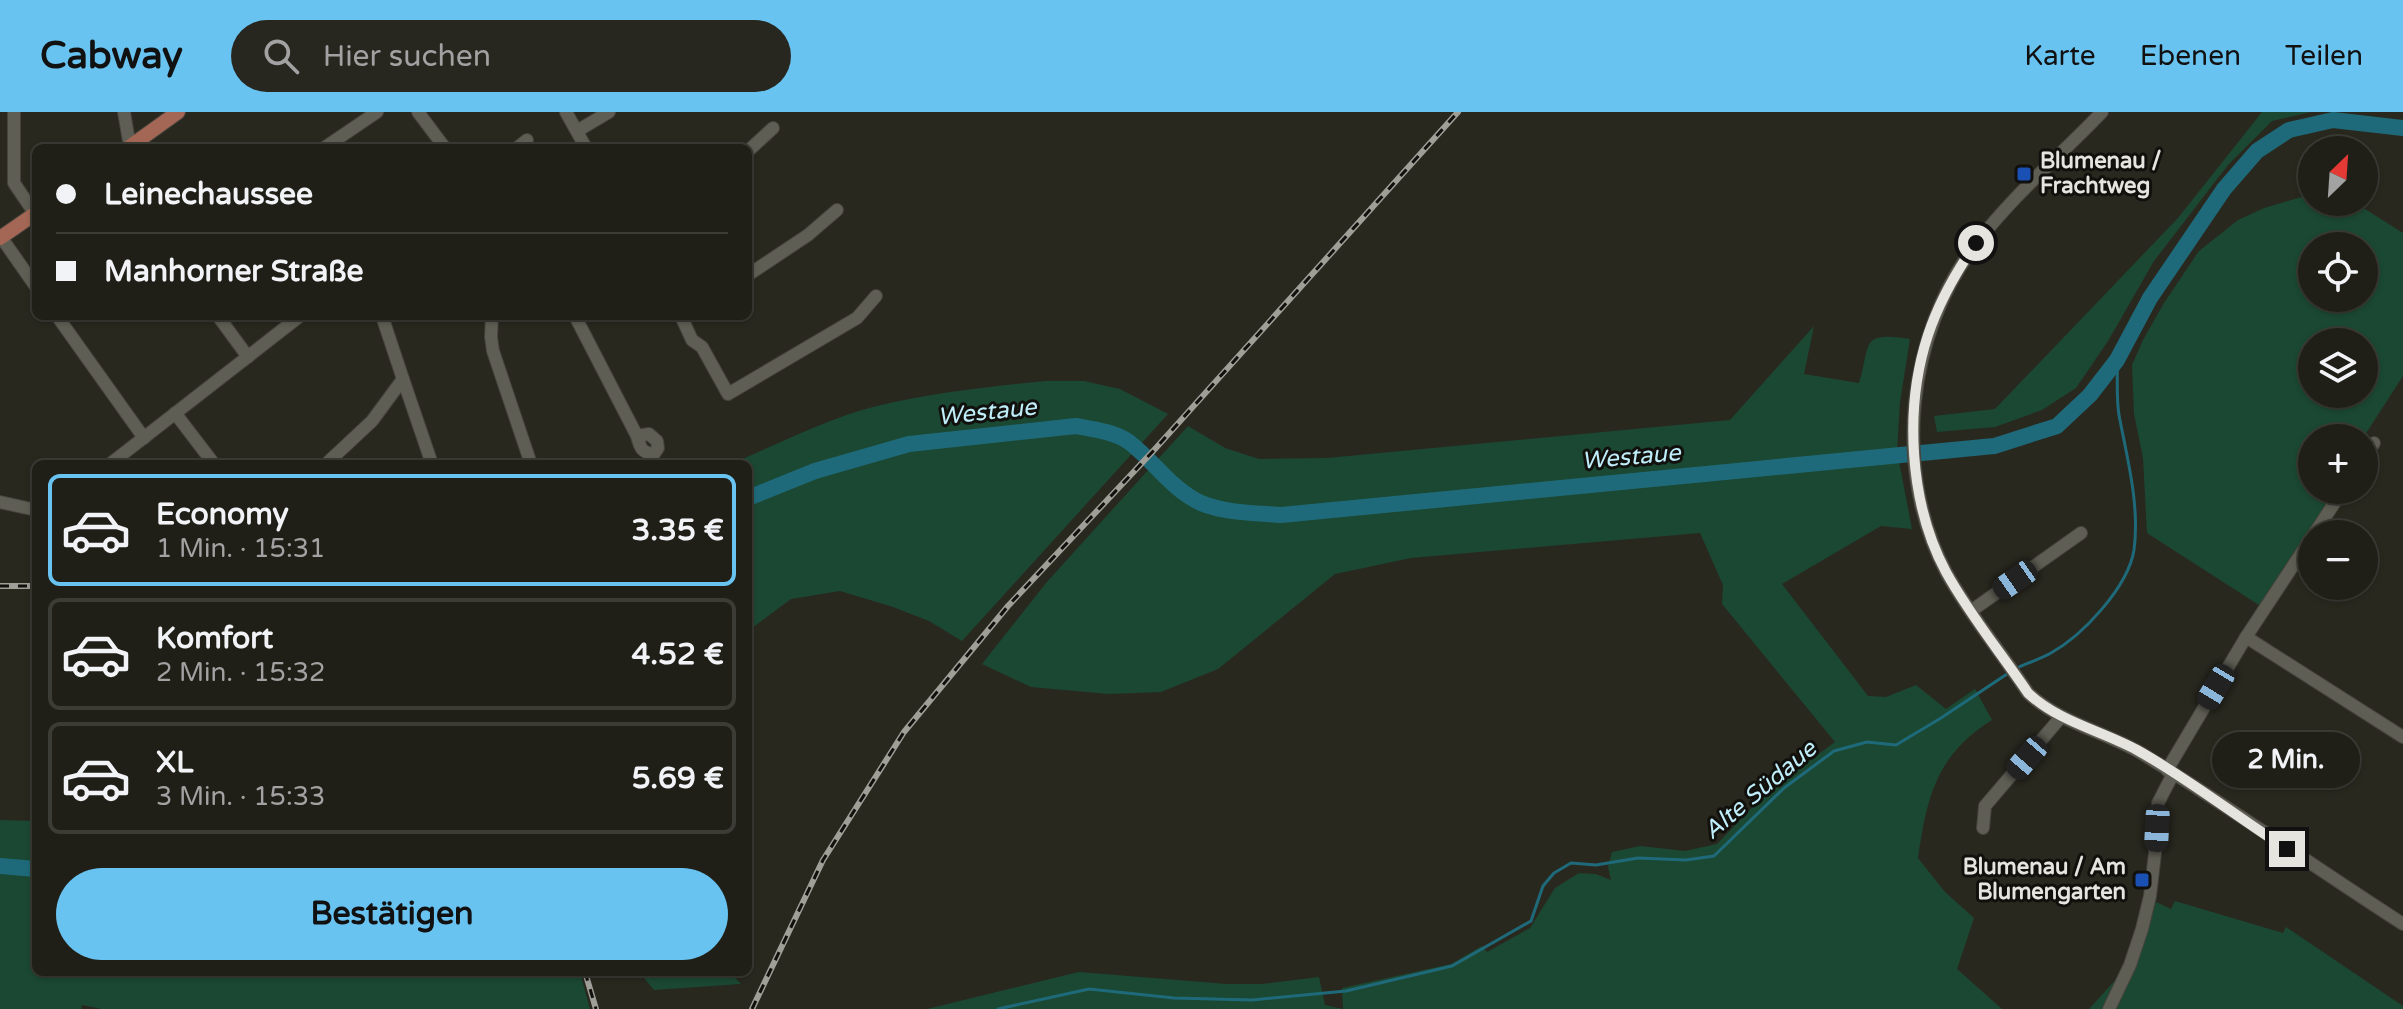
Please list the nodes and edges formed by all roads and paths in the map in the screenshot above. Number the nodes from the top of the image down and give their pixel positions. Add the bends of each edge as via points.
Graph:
1 (14, 112) edge
2 (124, 112) edge
3 (178, 112) edge
4 (377, 112) edge
5 (418, 112) edge
6 (566, 112) edge
7 (609, 112) edge
8 (2096, 114) edge
9 (773, 128) dead end
10 (577, 131) junction
11 (129, 144) edge
12 (133, 144) edge
13 (330, 144) edge
14 (442, 144) edge
15 (584, 144) edge
16 (752, 147) edge
17 (32, 208) edge
18 (837, 210) dead end
19 (32, 217) edge
20 (0, 238) edge
21 (752, 272) edge
22 (32, 282) edge
23 (876, 296) dead end
24 (60, 320) edge
25 (221, 320) edge
26 (295, 320) edge
27 (383, 320) edge
28 (492, 320) edge
29 (577, 320) edge
30 (683, 320) edge
31 (248, 357) junction
32 (403, 379) junction
33 (175, 413) junction
34 (637, 436) dead end
35 (144, 438) junction
36 (115, 460) edge
37 (211, 460) edge
38 (330, 460) edge
39 (431, 460) edge
40 (530, 460) edge
41 (0, 502) edge
42 (32, 509) edge
43 (2081, 533) dead end
44 (2298, 558) edge
45 (1971, 611) junction
46 (2246, 637) junction
47 (2061, 717) junction
48 (2403, 737) edge
49 (2170, 772) junction
50 (1983, 828) dead end
51 (2403, 924) edge
52 (2109, 1009) edge

1 - 17 street via 14,183
2 - 11 street
3 - 12 main road
4 - 13 street
5 - 14 street
6 - 10 street
7 - 10 street
8 - 45 street via 1996,220 1958,270 1927,337 1914,421 1918,483 1935,547
9 - 16 street
10 - 15 street
18 - 21 street
19 - 20 main road
20 - 22 street
23 - 30 street via 857,318 728,394
24 - 35 street
25 - 31 street
26 - 31 street
27 - 32 street
28 - 40 street via 493,351
29 - 34 street
31 - 33 street
32 - 38 street via 372,421
32 - 39 street
33 - 35 street
33 - 37 street
35 - 36 street
41 - 42 street
43 - 45 street
44 - 46 street
45 - 47 street via 2022,685
46 - 48 street
46 - 49 street
47 - 49 street
47 - 50 street via 1985,806
49 - 51 street
49 - 52 street via 2158,803 2154,867 2142,929

